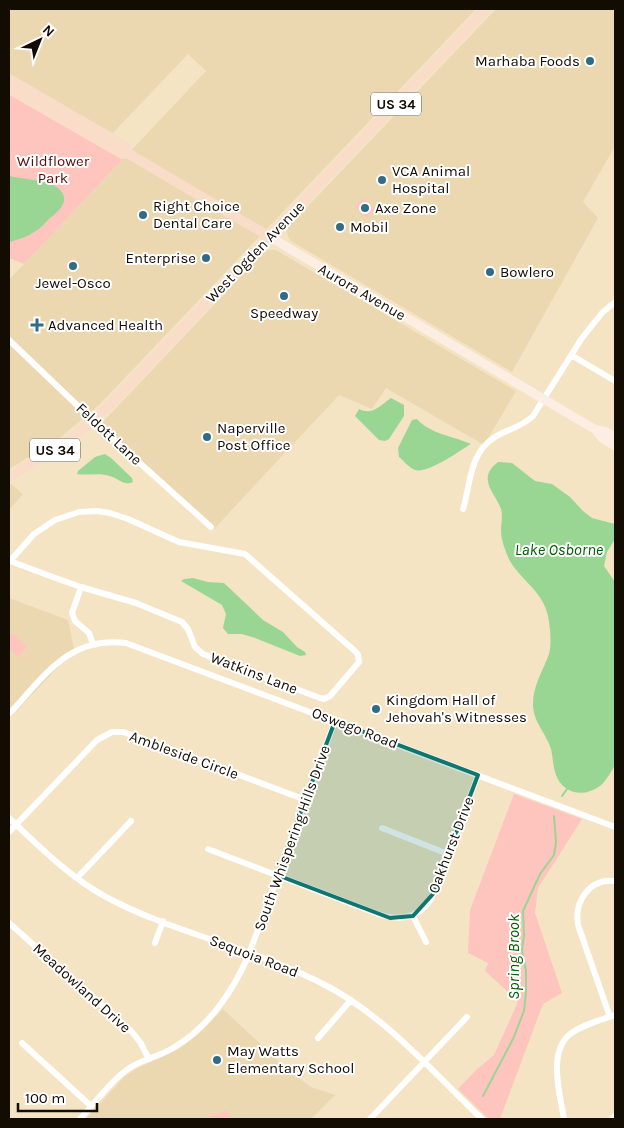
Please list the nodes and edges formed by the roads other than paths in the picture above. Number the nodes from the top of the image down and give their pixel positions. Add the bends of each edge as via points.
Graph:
1 (486, 9) edge
2 (9, 79) edge
3 (9, 89) edge
4 (128, 153) junction
5 (270, 237) junction
6 (615, 302) edge
7 (9, 340) edge
8 (571, 354) junction
9 (615, 381) edge
10 (544, 399) junction
11 (94, 420) junction
12 (596, 430) junction
13 (615, 437) edge
14 (615, 446) edge
15 (9, 478) edge
16 (463, 509) dead end
17 (211, 527) dead end
18 (10, 560) edge
19 (80, 587) junction
20 (92, 644) junction
21 (9, 714) edge
22 (336, 721) junction
23 (478, 775) junction
24 (306, 800) junction
25 (9, 818) edge
26 (131, 821) dead end
27 (16, 824) junction
28 (615, 827) edge
29 (382, 828) dead end
30 (9, 832) edge
31 (208, 849) dead end
32 (448, 854) junction
33 (277, 876) junction
34 (77, 878) junction
35 (615, 881) edge
36 (413, 916) junction
37 (163, 921) junction
38 (9, 923) edge
39 (426, 942) dead end
40 (155, 943) dead end
41 (249, 954) junction
42 (350, 1000) junction
43 (613, 1016) edge
44 (467, 1017) dead end
45 (318, 1038) dead end
46 (22, 1043) dead end
47 (149, 1059) junction
48 (424, 1063) junction
49 (91, 1106) junction
50 (615, 1116) edge
51 (80, 1119) edge
52 (370, 1119) edge
53 (482, 1119) edge
54 (564, 1119) edge
55 (612, 1119) edge

1 - 5 main road, West Ogden Avenue / US 34
2 - 4 main road, Aurora Avenue via 125,146
3 - 4 main road, Aurora Avenue via 122,154
4 - 5 main road, Aurora Avenue
5 - 10 main road, Aurora Avenue
5 - 11 main road, West Ogden Avenue / US 34
6 - 8 street via 590,327
7 - 11 street, Feldott Lane
8 - 9 street
8 - 10 street
10 - 12 main road, Aurora Avenue
10 - 16 street via 528,421 494,437 480,451 470,474
11 - 15 main road, West Ogden Avenue / US 34 via 48,455
11 - 17 street, Feldott Lane
12 - 13 main road, Aurora Avenue
12 - 14 main road, Aurora Avenue
18 - 19 street, Watkins Lane
18 - 19 street, Watkins Lane via 41,529 60,518 97,511 116,515 179,542 239,552 250,557 356,652 359,659 357,666 330,696 320,698 202,654 185,626 177,620 136,603
19 - 20 street via 72,613 75,621 89,633
20 - 21 street, Oswego Road via 59,661
20 - 22 street, Oswego Road via 117,642 135,646
22 - 23 street, Oswego Road
22 - 24 street, South Whispering Hills Drive
23 - 28 street, Oswego Road
23 - 32 street, Oakhurst Drive
24 - 27 street, Ambleside Circle via 138,737 112,732 96,740
24 - 33 street, South Whispering Hills Drive
25 - 27 street, Sequoia Road
26 - 34 street
27 - 30 street, Ambleside Circle
27 - 34 street, Sequoia Road
29 - 32 street
31 - 33 street
32 - 36 street, Oakhurst Drive via 431,899
33 - 36 street via 390,918
33 - 41 street, South Whispering Hills Drive
34 - 37 street, Sequoia Road via 124,906
35 - 43 street via 602,882 590,888 580,900 576,913
36 - 39 street
37 - 40 street
37 - 41 street, Sequoia Road
38 - 47 street, Meadowland Drive via 132,1032
41 - 42 street, Sequoia Road via 304,975
41 - 47 street, South Whispering Hills Drive via 231,990 198,1029 178,1045
42 - 45 street
42 - 48 street, Sequoia Road via 378,1020
43 - 54 street via 573,1032 559,1048 556,1064
44 - 48 street
46 - 49 street
47 - 49 street, South Whispering Hills Drive via 124,1073
48 - 52 street
48 - 53 street, Sequoia Road
49 - 51 street, South Whispering Hills Drive
50 - 55 street

